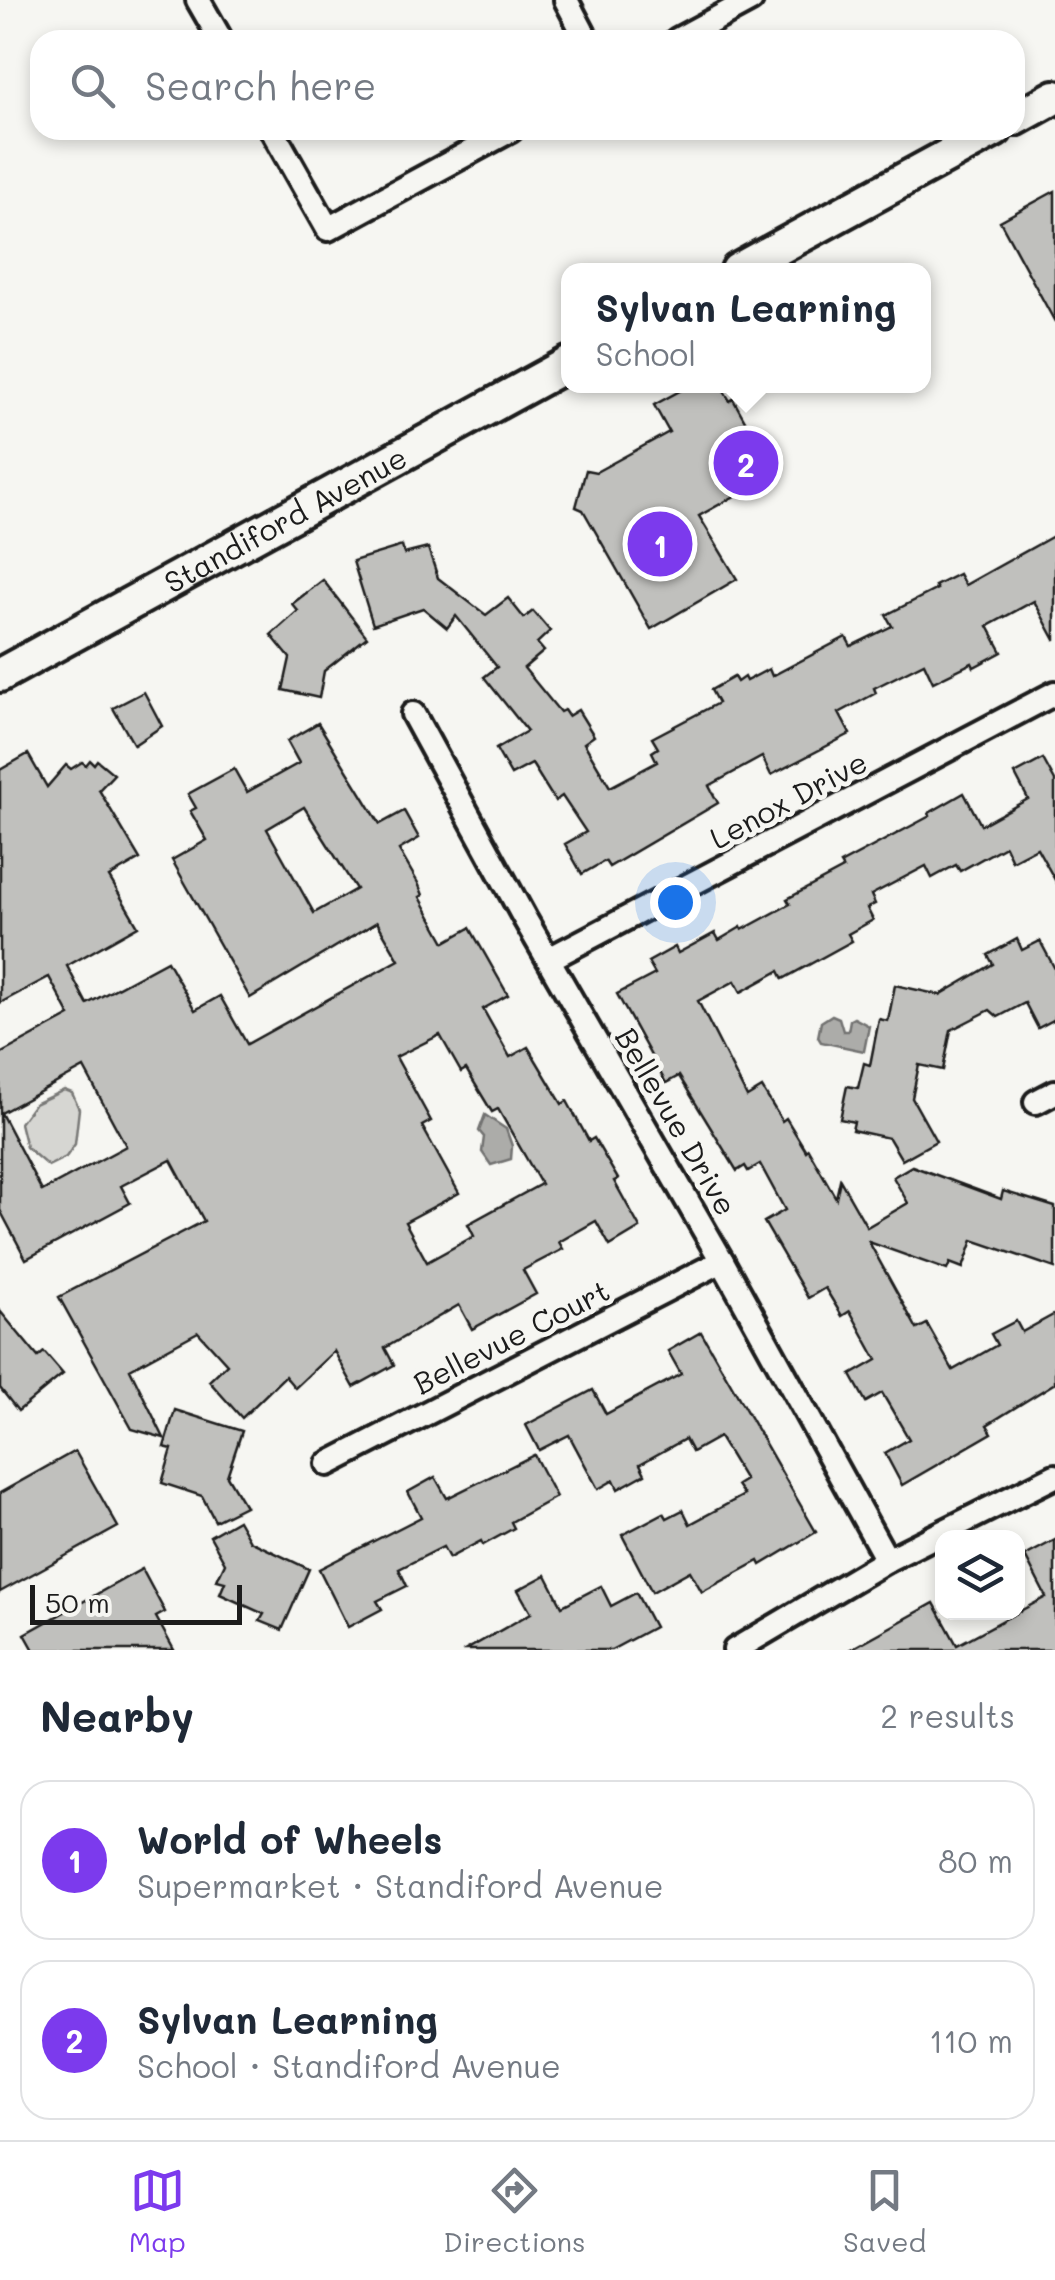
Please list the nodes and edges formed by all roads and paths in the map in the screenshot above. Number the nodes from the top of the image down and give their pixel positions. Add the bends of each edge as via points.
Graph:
1 (198, 0) edge
2 (566, 0) edge
3 (752, 0) edge
4 (214, 30) edge
5 (582, 30) edge
6 (696, 30) edge
7 (1055, 97) edge
8 (1025, 114) edge
9 (278, 140) edge
10 (492, 140) edge
11 (977, 140) edge
12 (751, 263) edge
13 (561, 368) edge
14 (0, 675) edge
15 (1055, 693) edge
16 (412, 714) dead end
17 (549, 959) junction
18 (722, 1261) junction
19 (328, 1464) dead end
20 (1055, 1476) edge
21 (887, 1560) junction
22 (736, 1650) edge

1 - 4 street
2 - 5 street
3 - 6 street
7 - 8 main road
9 - 10 street via 328,229
11 - 12 main road
13 - 14 main road, Standiford Avenue
15 - 17 street, Lenox Drive
16 - 17 street, Bellevue Drive
17 - 18 street, Bellevue Drive
18 - 19 street, Bellevue Court
18 - 21 street, Bellevue Drive
20 - 21 street
21 - 22 street

